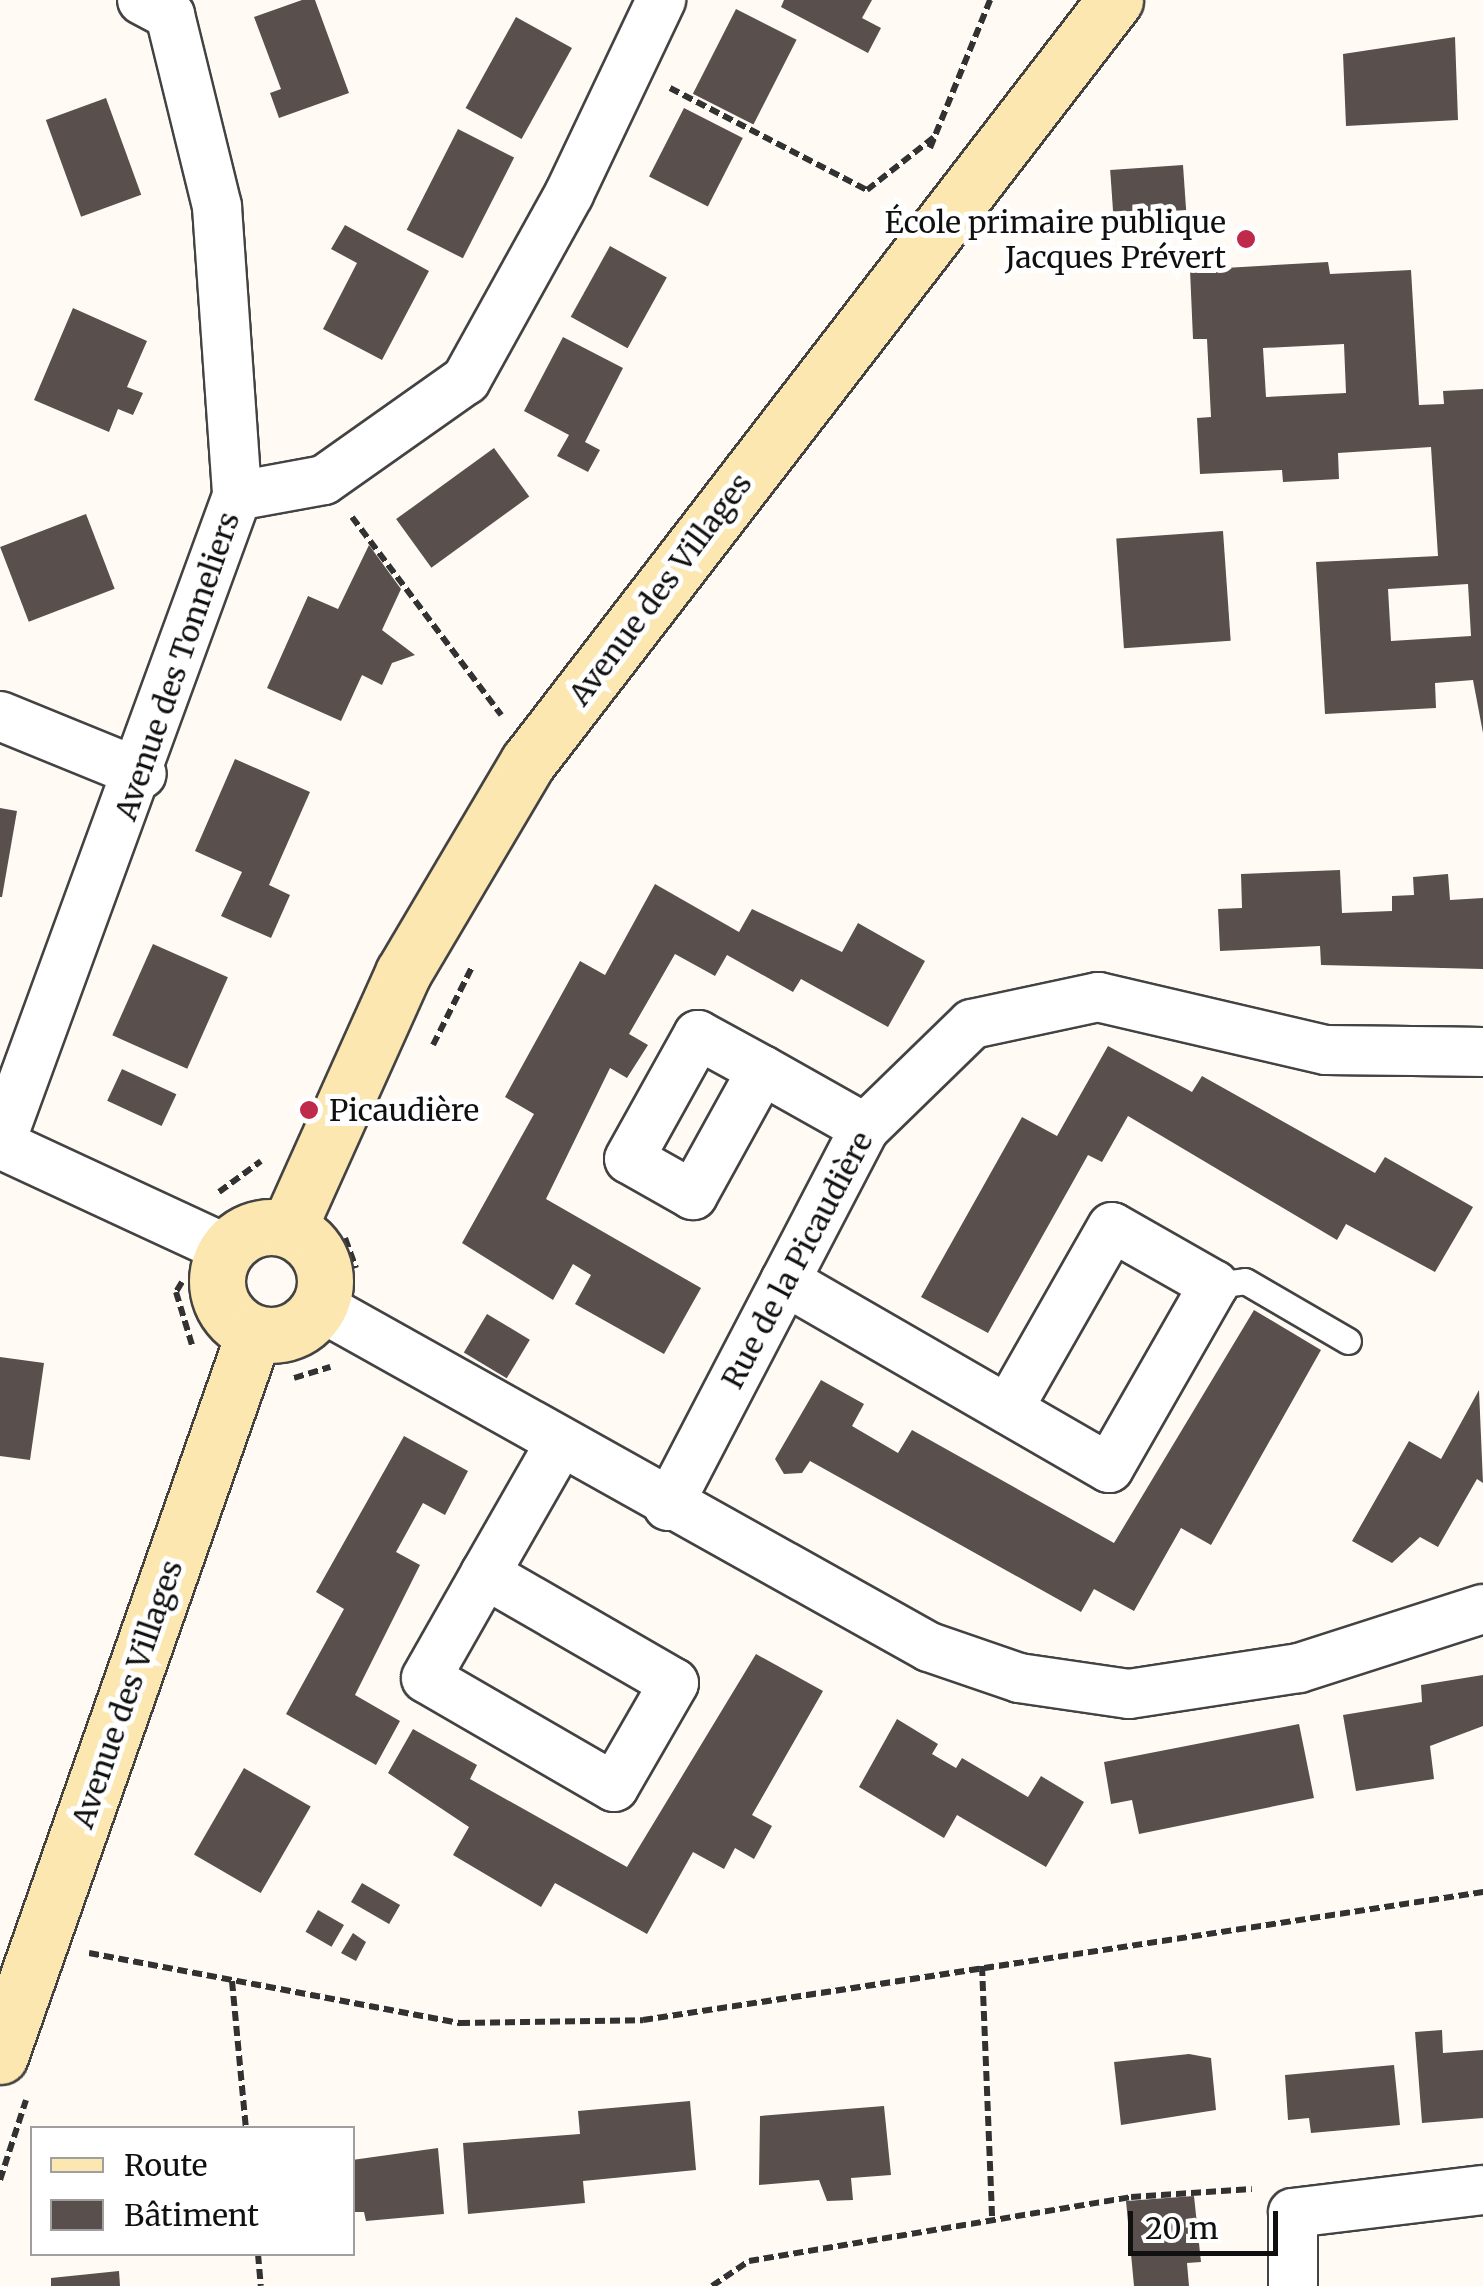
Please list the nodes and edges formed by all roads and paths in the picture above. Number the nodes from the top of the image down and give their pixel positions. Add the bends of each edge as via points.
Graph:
1 (142, 0) edge
2 (661, 0) edge
3 (1115, 0) edge
4 (634, 69) junction
5 (934, 136) dead end
6 (324, 480) junction
7 (237, 496) junction
8 (0, 716) edge
9 (508, 724) dead end
10 (142, 774) junction
11 (477, 958) dead end
12 (1483, 1052) edge
13 (423, 1064) dead end
14 (762, 1070) dead end
15 (865, 1128) junction
16 (0, 1144) edge
17 (348, 1228) dead end
18 (288, 1229) junction
19 (226, 1249) junction
20 (784, 1281) junction
21 (1214, 1285) junction
22 (341, 1295) junction
23 (254, 1333) junction
24 (1348, 1341) dead end
25 (1008, 1409) junction
26 (559, 1445) junction
27 (668, 1506) junction
28 (485, 1574) junction
29 (1483, 1609) edge
30 (1483, 1892) edge
31 (39, 1944) junction
32 (982, 1966) junction
33 (232, 1980) junction
34 (0, 2056) edge
35 (246, 2126) edge
36 (1483, 2190) edge
37 (1293, 2212) junction
38 (992, 2220) junction
39 (258, 2256) edge
40 (260, 2286) edge
41 (712, 2286) edge
42 (1294, 2286) edge

1 - 7 street via 170,15 217,207
2 - 4 street, Avenue des Tonneliers
3 - 18 street, Avenue des Villages via 528,762 402,973
4 - 5 path via 866,190
4 - 6 street, Avenue des Tonneliers via 466,380
6 - 7 street, Avenue des Tonneliers
6 - 9 path
7 - 10 street, Avenue des Tonneliers
8 - 10 street
10 - 16 street, Avenue des Tonneliers
11 - 13 path
12 - 15 street, Rue de la Picaudière via 1326,1050 1098,997 972,1024
14 - 15 street
15 - 20 street, Rue de la Picaudière
16 - 19 street
17 - 22 path
18 - 19 street via 253,1229
18 - 22 street
19 - 23 street via 220,1303
20 - 25 street
20 - 27 street, Rue de la Picaudière
21 - 24 lane via 1245,1281
21 - 25 street via 1112,1227
21 - 25 street via 1109,1468
22 - 23 street via 300,1328
22 - 26 street
23 - 31 street, Avenue des Villages
26 - 27 street
26 - 28 street
27 - 29 street via 929,1647 1019,1678 1129,1694 1299,1668
28 - 28 street via 426,1678 614,1787 674,1683
30 - 32 path
31 - 33 path
31 - 34 street, Avenue des Villages
32 - 33 path via 643,2020 460,2024
32 - 38 path
33 - 35 path
36 - 37 street
37 - 38 path via 1247,2186
37 - 42 street
38 - 41 path via 749,2261
39 - 40 path

